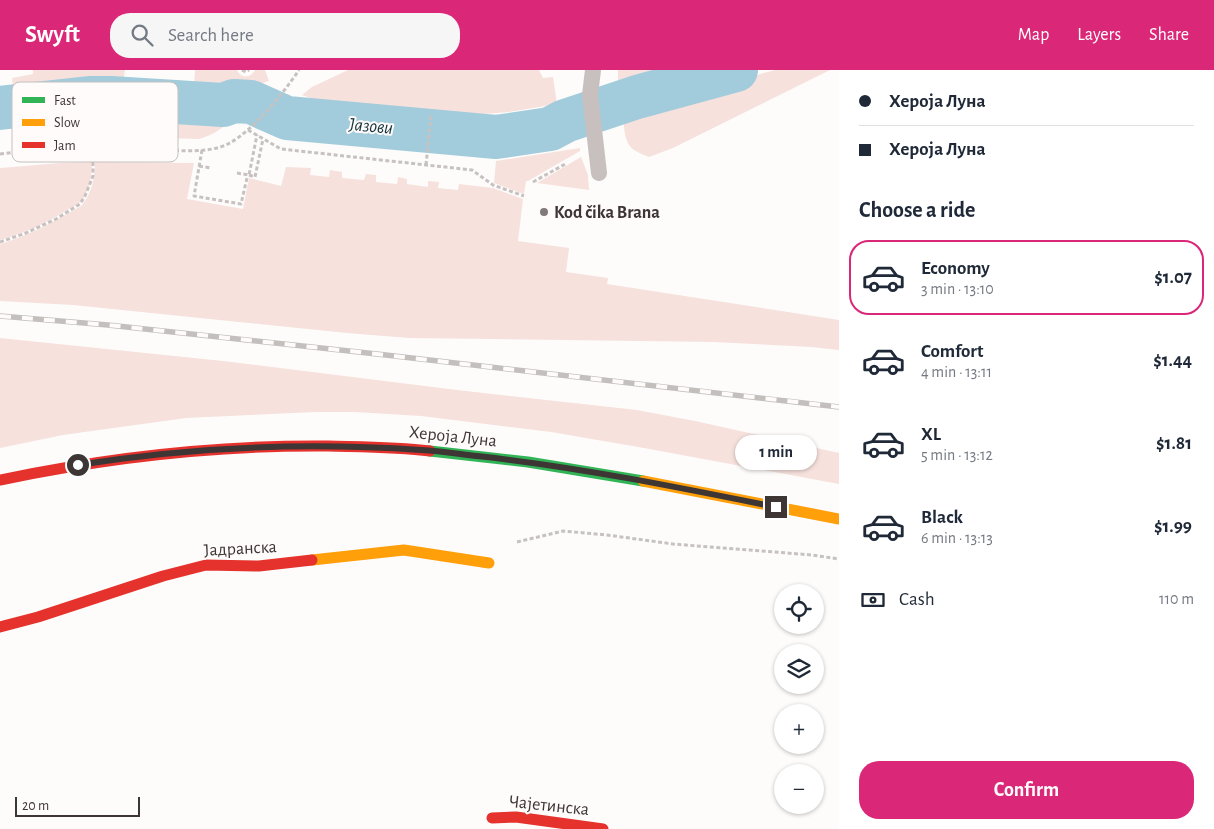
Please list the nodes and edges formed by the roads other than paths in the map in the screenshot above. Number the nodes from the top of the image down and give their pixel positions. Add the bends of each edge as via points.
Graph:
1 (593, 70) edge
2 (599, 173) dead end
3 (0, 480) edge
4 (839, 519) edge
5 (489, 563) dead end
6 (0, 627) edge
7 (492, 818) dead end
8 (603, 829) edge

1 - 2 lane via 590,95
3 - 4 main road, Хероја Луна via 160,453 340,446 421,450 521,461 618,476
5 - 6 main road, Јадранска via 404,550 258,566 206,565
7 - 8 main road, Чајетинска via 516,817

